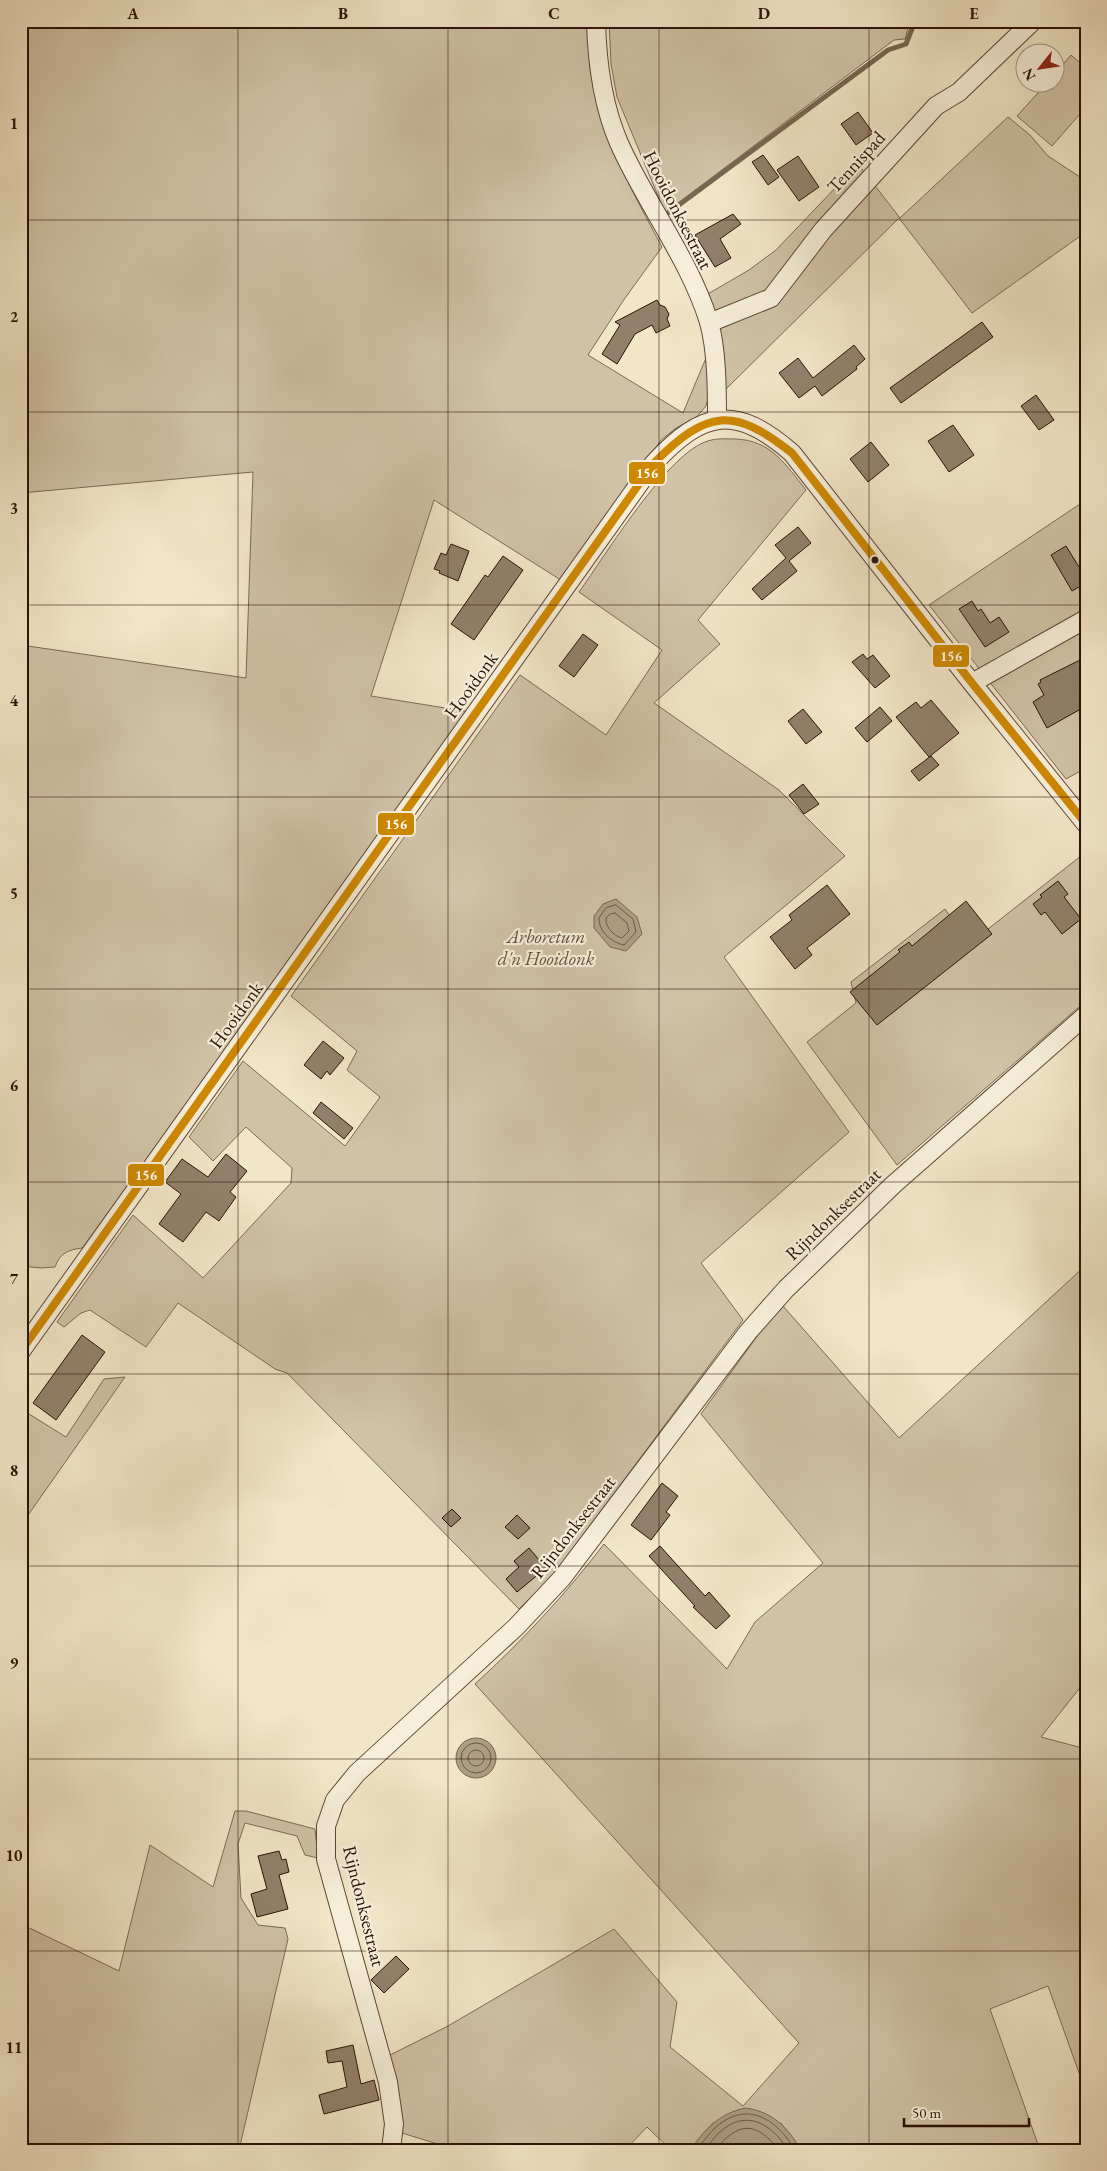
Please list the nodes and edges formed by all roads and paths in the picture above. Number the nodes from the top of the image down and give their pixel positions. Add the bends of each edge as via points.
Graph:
1 (596, 21) edge
2 (1033, 21) edge
3 (709, 322) junction
4 (718, 420) junction
5 (1086, 619) edge
6 (972, 683) junction
7 (1086, 824) edge
8 (1086, 1015) edge
9 (21, 1352) edge
10 (391, 2150) edge

1 - 3 street, Hooidonksestraat via 602,90 619,142 689,275
2 - 3 street, Tennispad via 958,92 936,106 823,230 770,298
3 - 4 street, Hooidonksestraat
4 - 6 street, Hooidonk via 751,424 772,435 792,453
4 - 9 street, Hooidonk via 687,432 654,463
5 - 6 street
6 - 7 street, Hooidonk
8 - 10 street, Rijndonksestraat via 893,1185 781,1295 748,1332 562,1578 516,1627 357,1773 334,1800 326,1826 326,1859 388,2082 394,2124

